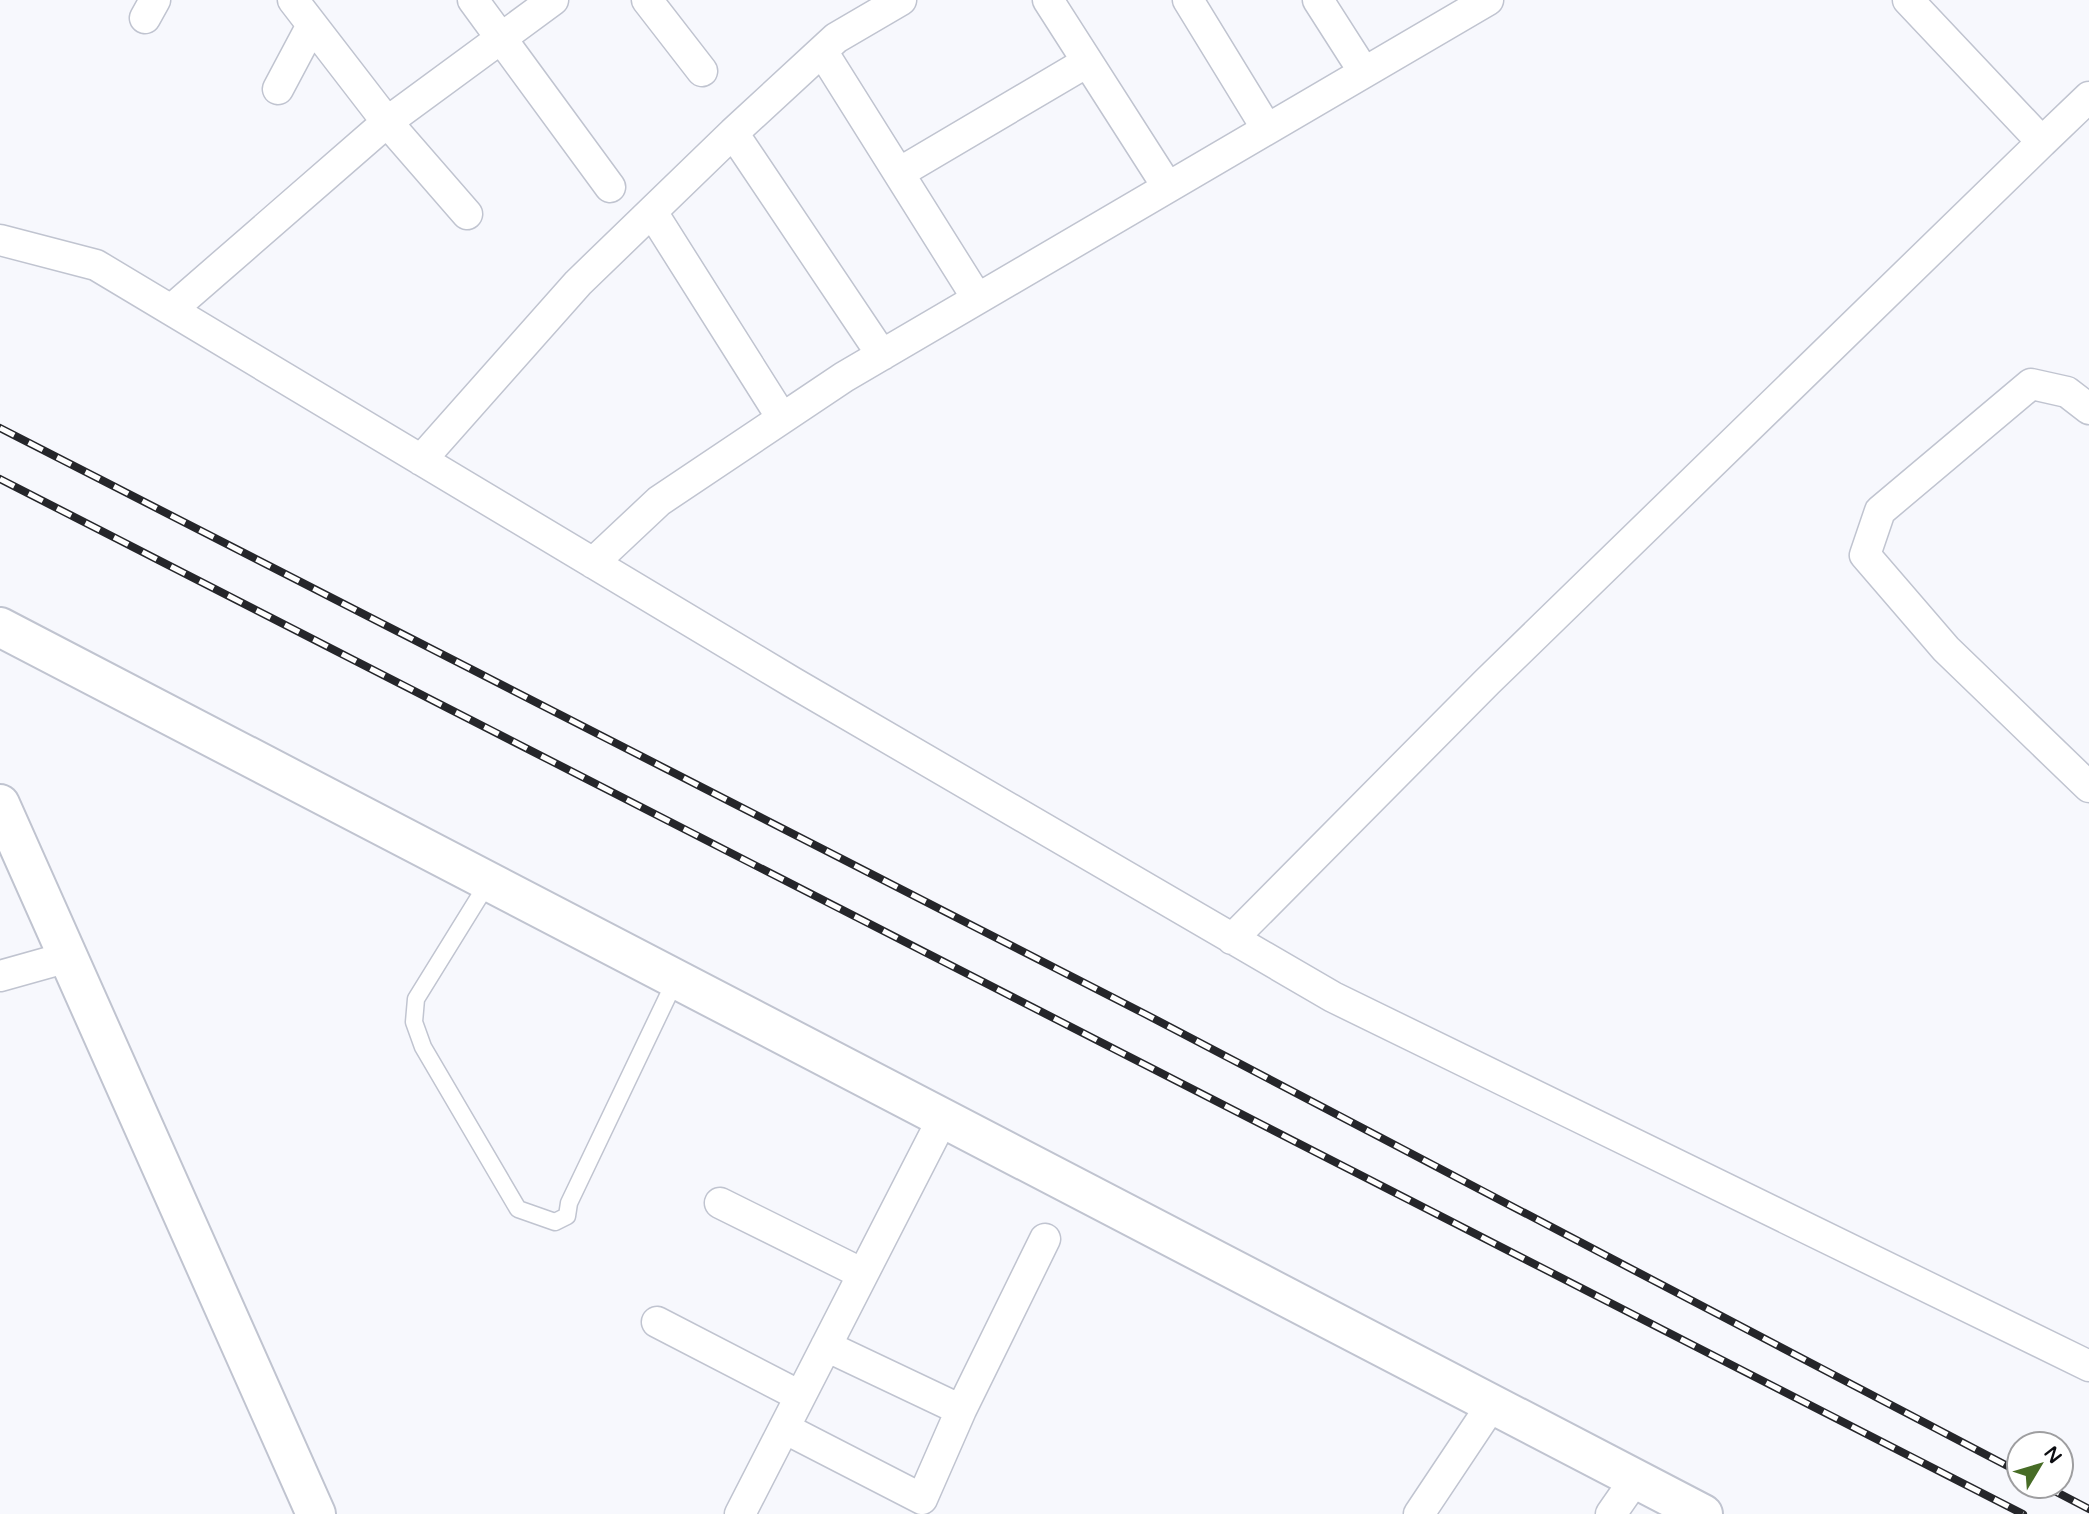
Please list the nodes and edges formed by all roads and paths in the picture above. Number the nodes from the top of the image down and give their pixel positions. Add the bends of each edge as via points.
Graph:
1 (293, 0) edge
2 (473, 0) edge
3 (553, 0) edge
4 (647, 0) edge
5 (901, 0) edge
6 (1048, 0) edge
7 (1188, 0) edge
8 (1318, 0) edge
9 (1488, 0) edge
10 (1908, 0) edge
11 (1455, 8) edge
12 (312, 25) junction
13 (502, 39) junction
14 (822, 51) junction
15 (1087, 62) junction
16 (702, 71) dead end
17 (1364, 72) junction
18 (278, 89) dead end
19 (2089, 97) edge
20 (387, 121) junction
21 (1266, 130) junction
22 (733, 132) junction
23 (2042, 142) junction
24 (899, 173) junction
25 (1167, 186) junction
26 (610, 187) dead end
27 (652, 212) junction
28 (467, 214) dead end
29 (0, 240) edge
30 (977, 298) junction
31 (171, 310) junction
32 (882, 355) junction
33 (2089, 409) edge
34 (782, 418) junction
35 (421, 460) junction
36 (593, 563) junction
37 (0, 627) edge
38 (2089, 787) edge
39 (0, 804) edge
40 (489, 881) junction
41 (1232, 939) junction
42 (68, 957) junction
43 (0, 976) edge
44 (676, 979) junction
45 (943, 1118) junction
46 (720, 1203) dead end
47 (1045, 1239) dead end
48 (863, 1274) junction
49 (657, 1322) dead end
50 (826, 1346) junction
51 (2089, 1366) edge
52 (800, 1396) junction
53 (1493, 1403) junction
54 (961, 1410) junction
55 (784, 1428) junction
56 (1636, 1478) junction
57 (918, 1506) edge
58 (316, 1514) edge
59 (740, 1514) edge
60 (1419, 1514) edge
61 (1611, 1514) edge
62 (1703, 1514) edge

1 - 12 street
2 - 13 street
3 - 13 street
4 - 16 street
5 - 14 street via 836,37
6 - 15 street
7 - 21 street
8 - 17 street
9 - 11 street
10 - 23 street
11 - 17 street
12 - 18 street
12 - 20 street
13 - 20 street
13 - 26 street
14 - 22 street
14 - 24 street
15 - 24 street
15 - 25 street
17 - 21 street
19 - 23 street
20 - 28 street
20 - 31 street
21 - 25 street
22 - 27 street
22 - 32 street
23 - 41 street via 1487,682
24 - 30 street
25 - 30 street
27 - 34 street
27 - 35 street via 578,284
29 - 31 street via 96,265
30 - 32 street
31 - 35 street
32 - 34 street
33 - 38 street via 2067,392 2031,384 1880,511 1865,555 1946,649
34 - 36 street via 659,501
35 - 36 street
36 - 41 street
37 - 40 street
39 - 42 street
40 - 44 street
40 - 44 lane via 416,999 414,1022 423,1047 518,1209 555,1222 567,1216 569,1203
41 - 51 street via 1332,997
42 - 43 street
42 - 58 street
44 - 45 street
45 - 48 street
45 - 53 street
46 - 48 street
47 - 54 street
48 - 50 street
49 - 52 street
50 - 52 street
50 - 54 street
52 - 55 street
53 - 56 street
53 - 60 street
54 - 57 street
55 - 57 street
55 - 59 street
56 - 61 street
56 - 62 street

